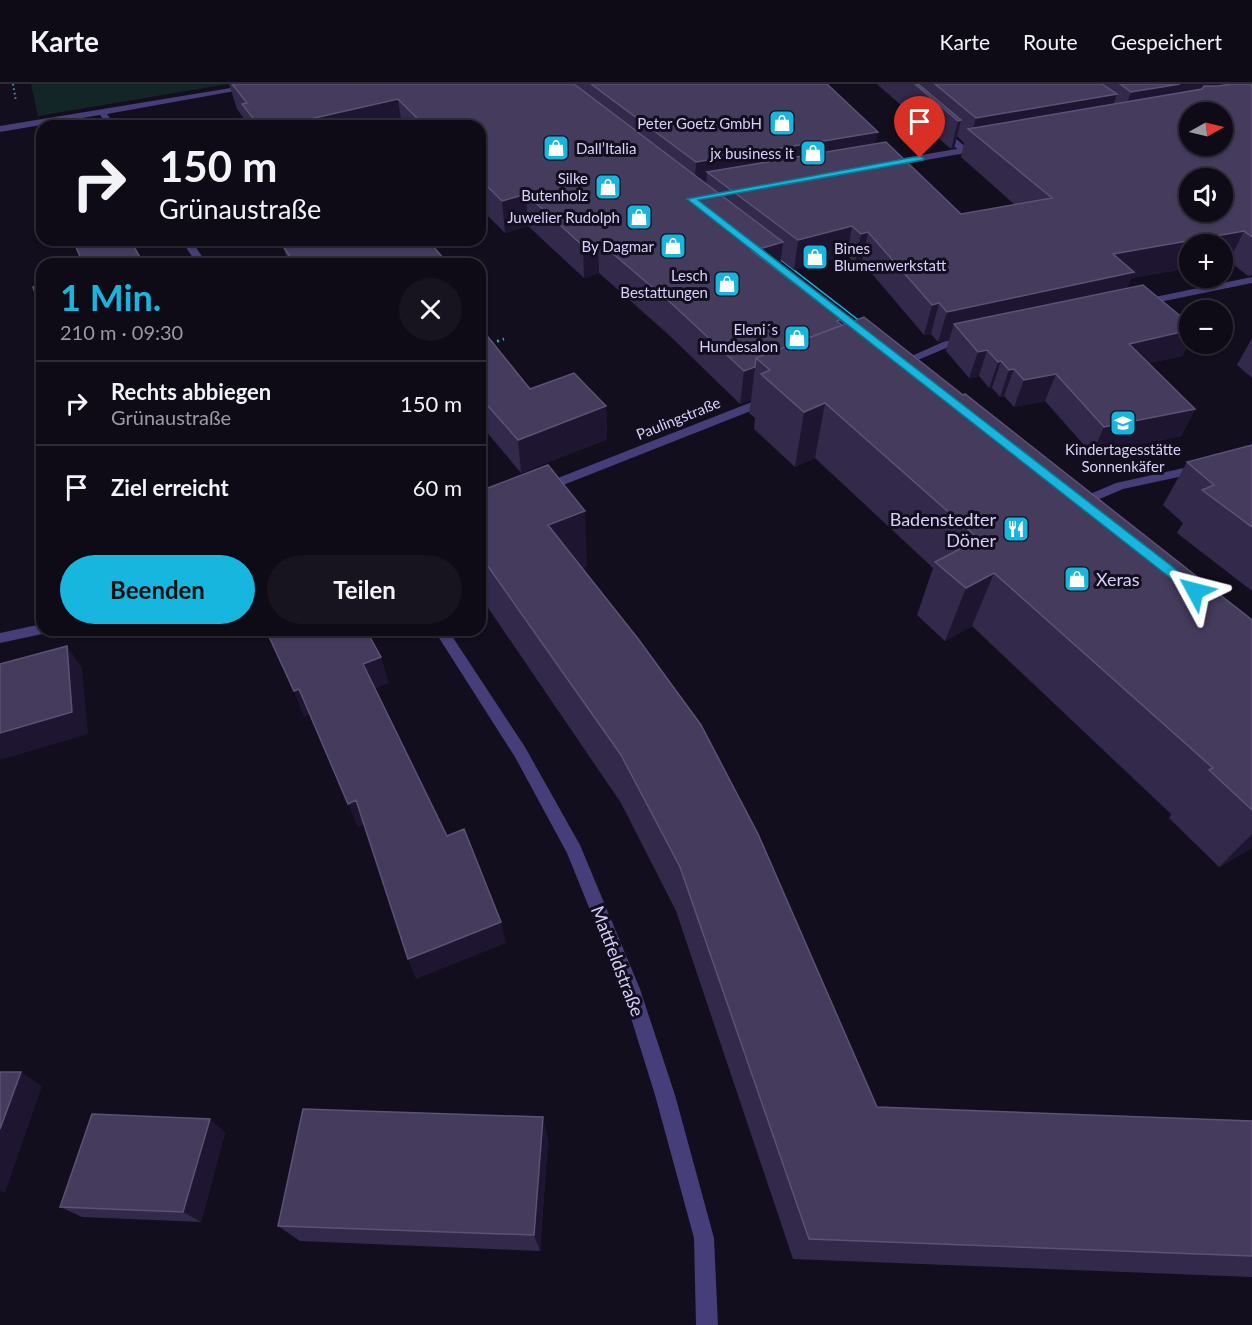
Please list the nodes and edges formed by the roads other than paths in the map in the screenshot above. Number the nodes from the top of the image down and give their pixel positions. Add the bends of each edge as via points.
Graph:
1 (270, 84) edge
2 (102, 112) junction
3 (54, 120) edge
4 (108, 120) edge
5 (930, 121) edge
6 (36, 123) edge
7 (0, 129) edge
8 (987, 146) edge
9 (964, 150) junction
10 (872, 167) edge
11 (756, 250) edge
12 (1252, 280) edge
13 (1123, 307) edge
14 (982, 336) edge
15 (874, 343) edge
16 (903, 364) edge
17 (780, 395) edge
18 (1219, 464) edge
19 (536, 492) edge
20 (1082, 503) edge
21 (36, 630) edge
22 (445, 636) edge
23 (0, 638) edge
24 (707, 1325) edge

1 - 2 street
2 - 3 street
2 - 4 street
5 - 9 street
6 - 7 street
8 - 9 street
9 - 10 street
11 - 15 street
12 - 13 street
14 - 16 street via 947,344
17 - 19 street, Paulingstraße
18 - 20 street via 1119,486
21 - 23 street
22 - 24 street, Mattfeldstraße via 519,752 574,850 631,989 704,1238

